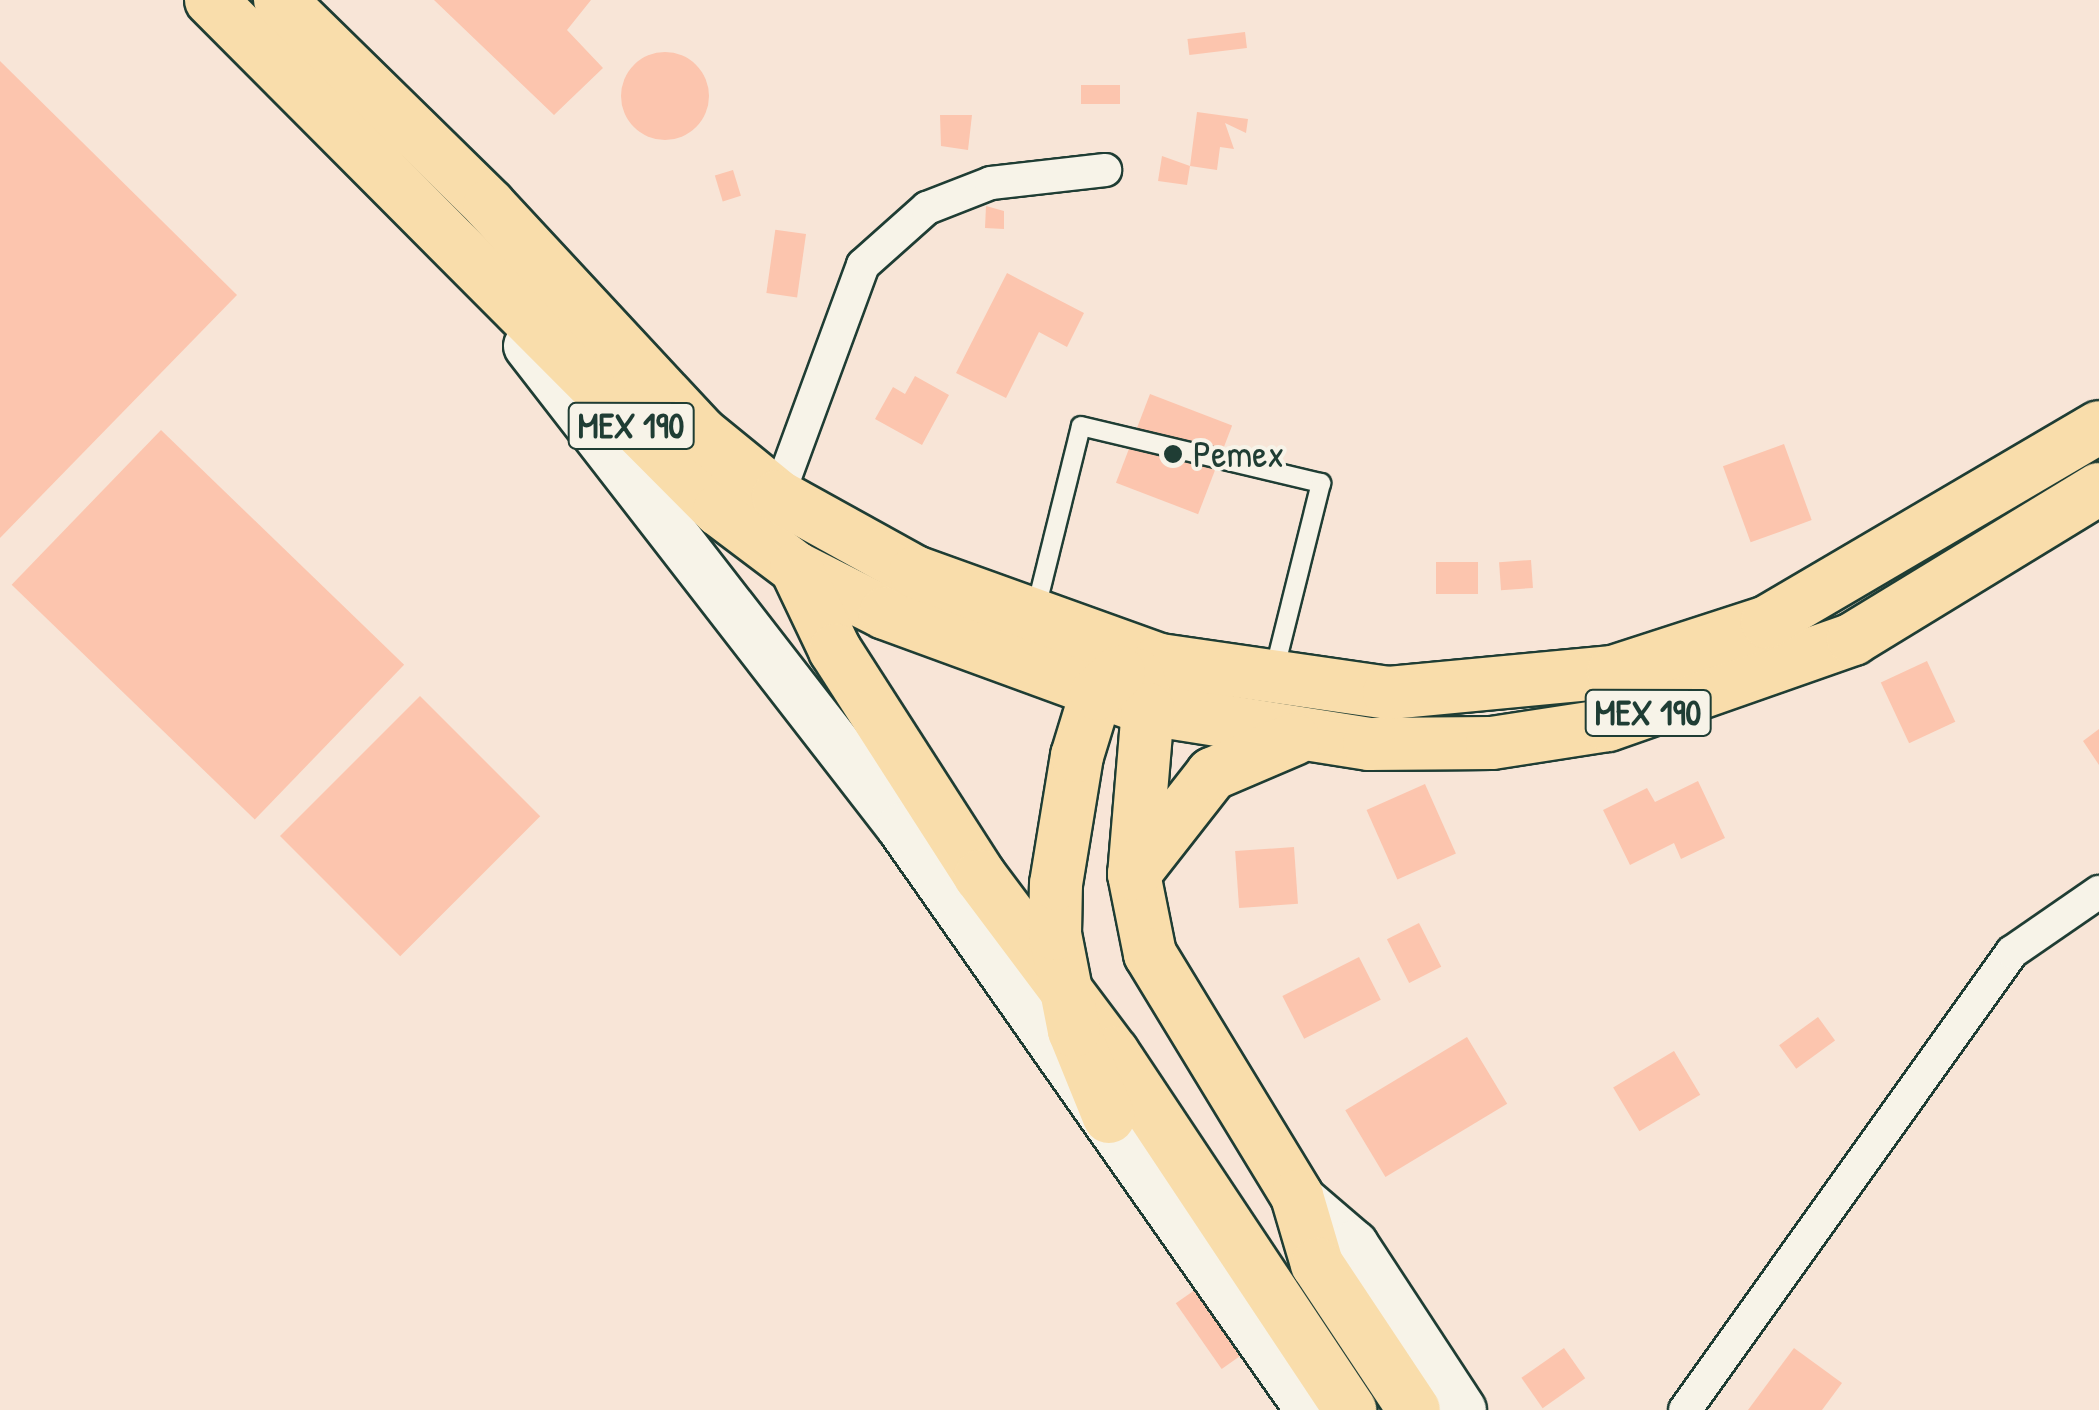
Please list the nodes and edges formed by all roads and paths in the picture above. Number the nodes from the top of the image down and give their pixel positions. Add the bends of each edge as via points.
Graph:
1 (211, 0) edge
2 (296, 8) edge
3 (302, 88) junction
4 (1104, 170) dead end
5 (430, 222) junction
6 (2099, 428) edge
7 (2099, 489) edge
8 (778, 496) junction
9 (796, 568) junction
10 (1033, 620) junction
11 (1127, 674) junction
12 (1272, 681) junction
13 (1318, 739) junction
14 (1134, 874) junction
15 (2099, 892) edge
16 (1064, 986) junction
17 (1108, 1117) junction
18 (1298, 1196) junction
19 (1310, 1410) edge
20 (1350, 1410) edge
21 (1414, 1410) edge
22 (1462, 1410) edge
23 (1685, 1410) edge

1 - 3 main road, MEX 190
2 - 3 street
2 - 8 main road, MEX 190 via 700,433
3 - 5 main road, MEX 190
4 - 8 street via 991,183 927,208 864,264
5 - 9 main road, MEX 190 via 653,448
5 - 17 street via 738,608
6 - 12 main road, MEX 190 via 1838,585 1692,649 1613,672 1460,691
7 - 13 main road, MEX 190 via 1853,639 1685,703 1492,743
8 - 10 main road, MEX 190 via 915,572
9 - 11 main road, MEX 190 via 966,648
9 - 16 main road via 834,650 980,876
10 - 11 main road, MEX 190
10 - 12 lane via 1081,426 1321,483
11 - 12 main road, MEX 190
11 - 13 main road, MEX 190
11 - 14 main road
11 - 16 main road via 1056,884
13 - 14 main road via 1271,743 1212,774
14 - 18 main road via 1150,954 1174,1005
15 - 23 street via 2012,952
16 - 17 main road
16 - 20 main road
17 - 19 street
18 - 21 main road via 1317,1264
18 - 22 street via 1354,1246

